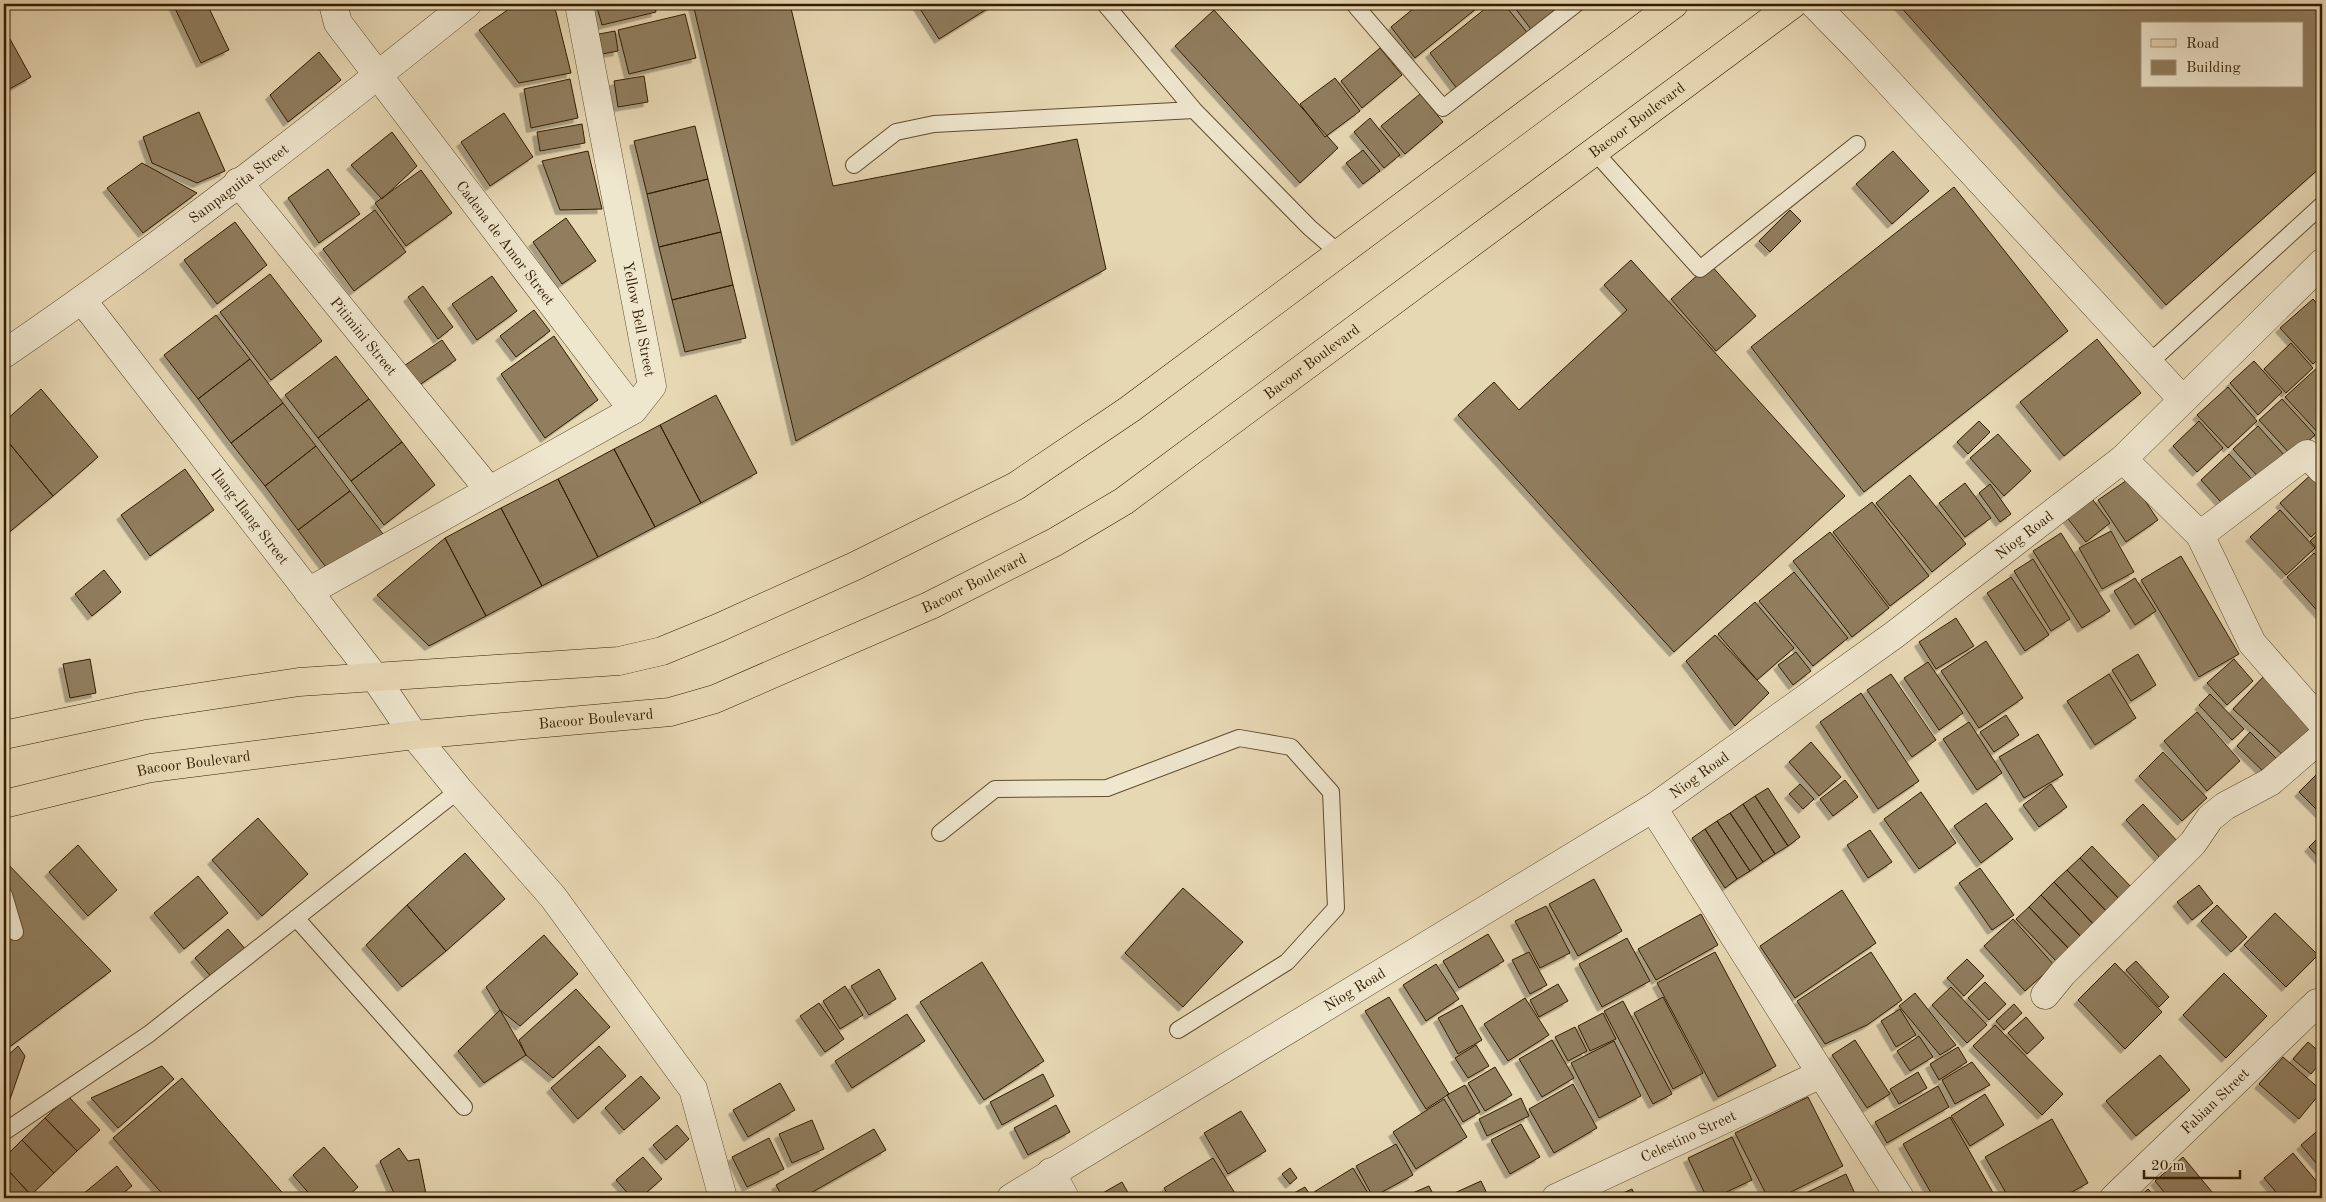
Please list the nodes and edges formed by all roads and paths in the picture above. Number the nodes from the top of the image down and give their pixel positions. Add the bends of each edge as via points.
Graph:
1 (333, 4) edge
2 (467, 4) edge
3 (579, 4) edge
4 (1105, 4) edge
5 (1354, 4) edge
6 (1576, 4) edge
7 (1674, 4) edge
8 (1793, 4) edge
9 (1814, 4) edge
10 (377, 76) junction
11 (1194, 110) junction
12 (1857, 144) dead end
13 (1594, 151) junction
14 (854, 165) dead end
15 (238, 182) junction
16 (2322, 205) edge
17 (1339, 253) junction
18 (2322, 263) edge
19 (82, 300) junction
20 (4, 354) edge
21 (2149, 362) junction
22 (2182, 399) junction
23 (633, 410) junction
24 (2123, 459) junction
25 (2322, 470) edge
26 (489, 490) junction
27 (2200, 535) junction
28 (308, 592) junction
29 (374, 676) junction
30 (2322, 723) edge
31 (4, 735) edge
32 (414, 735) junction
33 (2322, 737) edge
34 (459, 790) junction
35 (4, 804) edge
36 (1653, 808) junction
37 (940, 833) dead end
38 (4, 895) edge
39 (296, 918) junction
40 (15, 932) dead end
41 (2045, 995) dead end
42 (2316, 1003) dead end
43 (1178, 1030) dead end
44 (1821, 1074) junction
45 (464, 1107) dead end
46 (4, 1132) edge
47 (1051, 1172) junction
48 (723, 1198) edge
49 (1010, 1198) edge
50 (1065, 1198) edge
51 (1556, 1198) edge
52 (1900, 1198) edge
53 (2114, 1198) edge

1 - 10 street, Cadena de Amor Street via 338,24
2 - 10 street, Sampaguita Street
3 - 23 street, Yellow Bell Street via 652,386
4 - 11 lane
5 - 6 lane via 1443,108
7 - 17 main road
8 - 13 main road, Bacoor Boulevard
9 - 21 street
10 - 15 street, Sampaguita Street
10 - 23 street, Cadena de Amor Street
11 - 14 lane via 934,124 896,132
11 - 17 lane via 1310,228
12 - 13 lane via 1700,269
13 - 32 main road, Bacoor Boulevard via 1124,501 1055,542 964,589 715,699 670,712
15 - 19 street, Sampaguita Street
15 - 26 street, Pitimini Street
16 - 21 lane
17 - 29 main road via 1130,409 1016,486 855,566 727,624 662,651 619,661
18 - 22 street, Niog Road
19 - 20 street, Sampaguita Street
19 - 28 street, Ilang-Ilang Street
21 - 22 street
22 - 24 street, Niog Road
23 - 26 street, Yellow Bell Street
24 - 27 street
24 - 36 street, Niog Road via 1894,635
25 - 27 street via 2307,454
26 - 28 street, Yellow Bell Street
27 - 30 street via 2252,642
28 - 29 street, Ilang-Ilang Street
29 - 31 main road via 299,682 141,706
29 - 32 street, Ilang-Ilang Street
32 - 34 street, Ilang-Ilang Street
32 - 35 main road, Bacoor Boulevard via 151,768
33 - 41 street via 2270,782 2225,806 2210,818 2193,843
34 - 39 lane
34 - 48 street, Ilang-Ilang Street via 553,898 693,1089
36 - 44 street
36 - 47 street, Niog Road
37 - 43 lane via 995,788 1107,788 1238,738 1291,747 1331,792 1336,908 1288,962
38 - 40 lane
39 - 45 lane
39 - 46 lane via 149,1034
42 - 53 street, Fabian Street
44 - 51 street, Celestino Street
44 - 52 street
47 - 49 street, Niog Road
47 - 50 street

